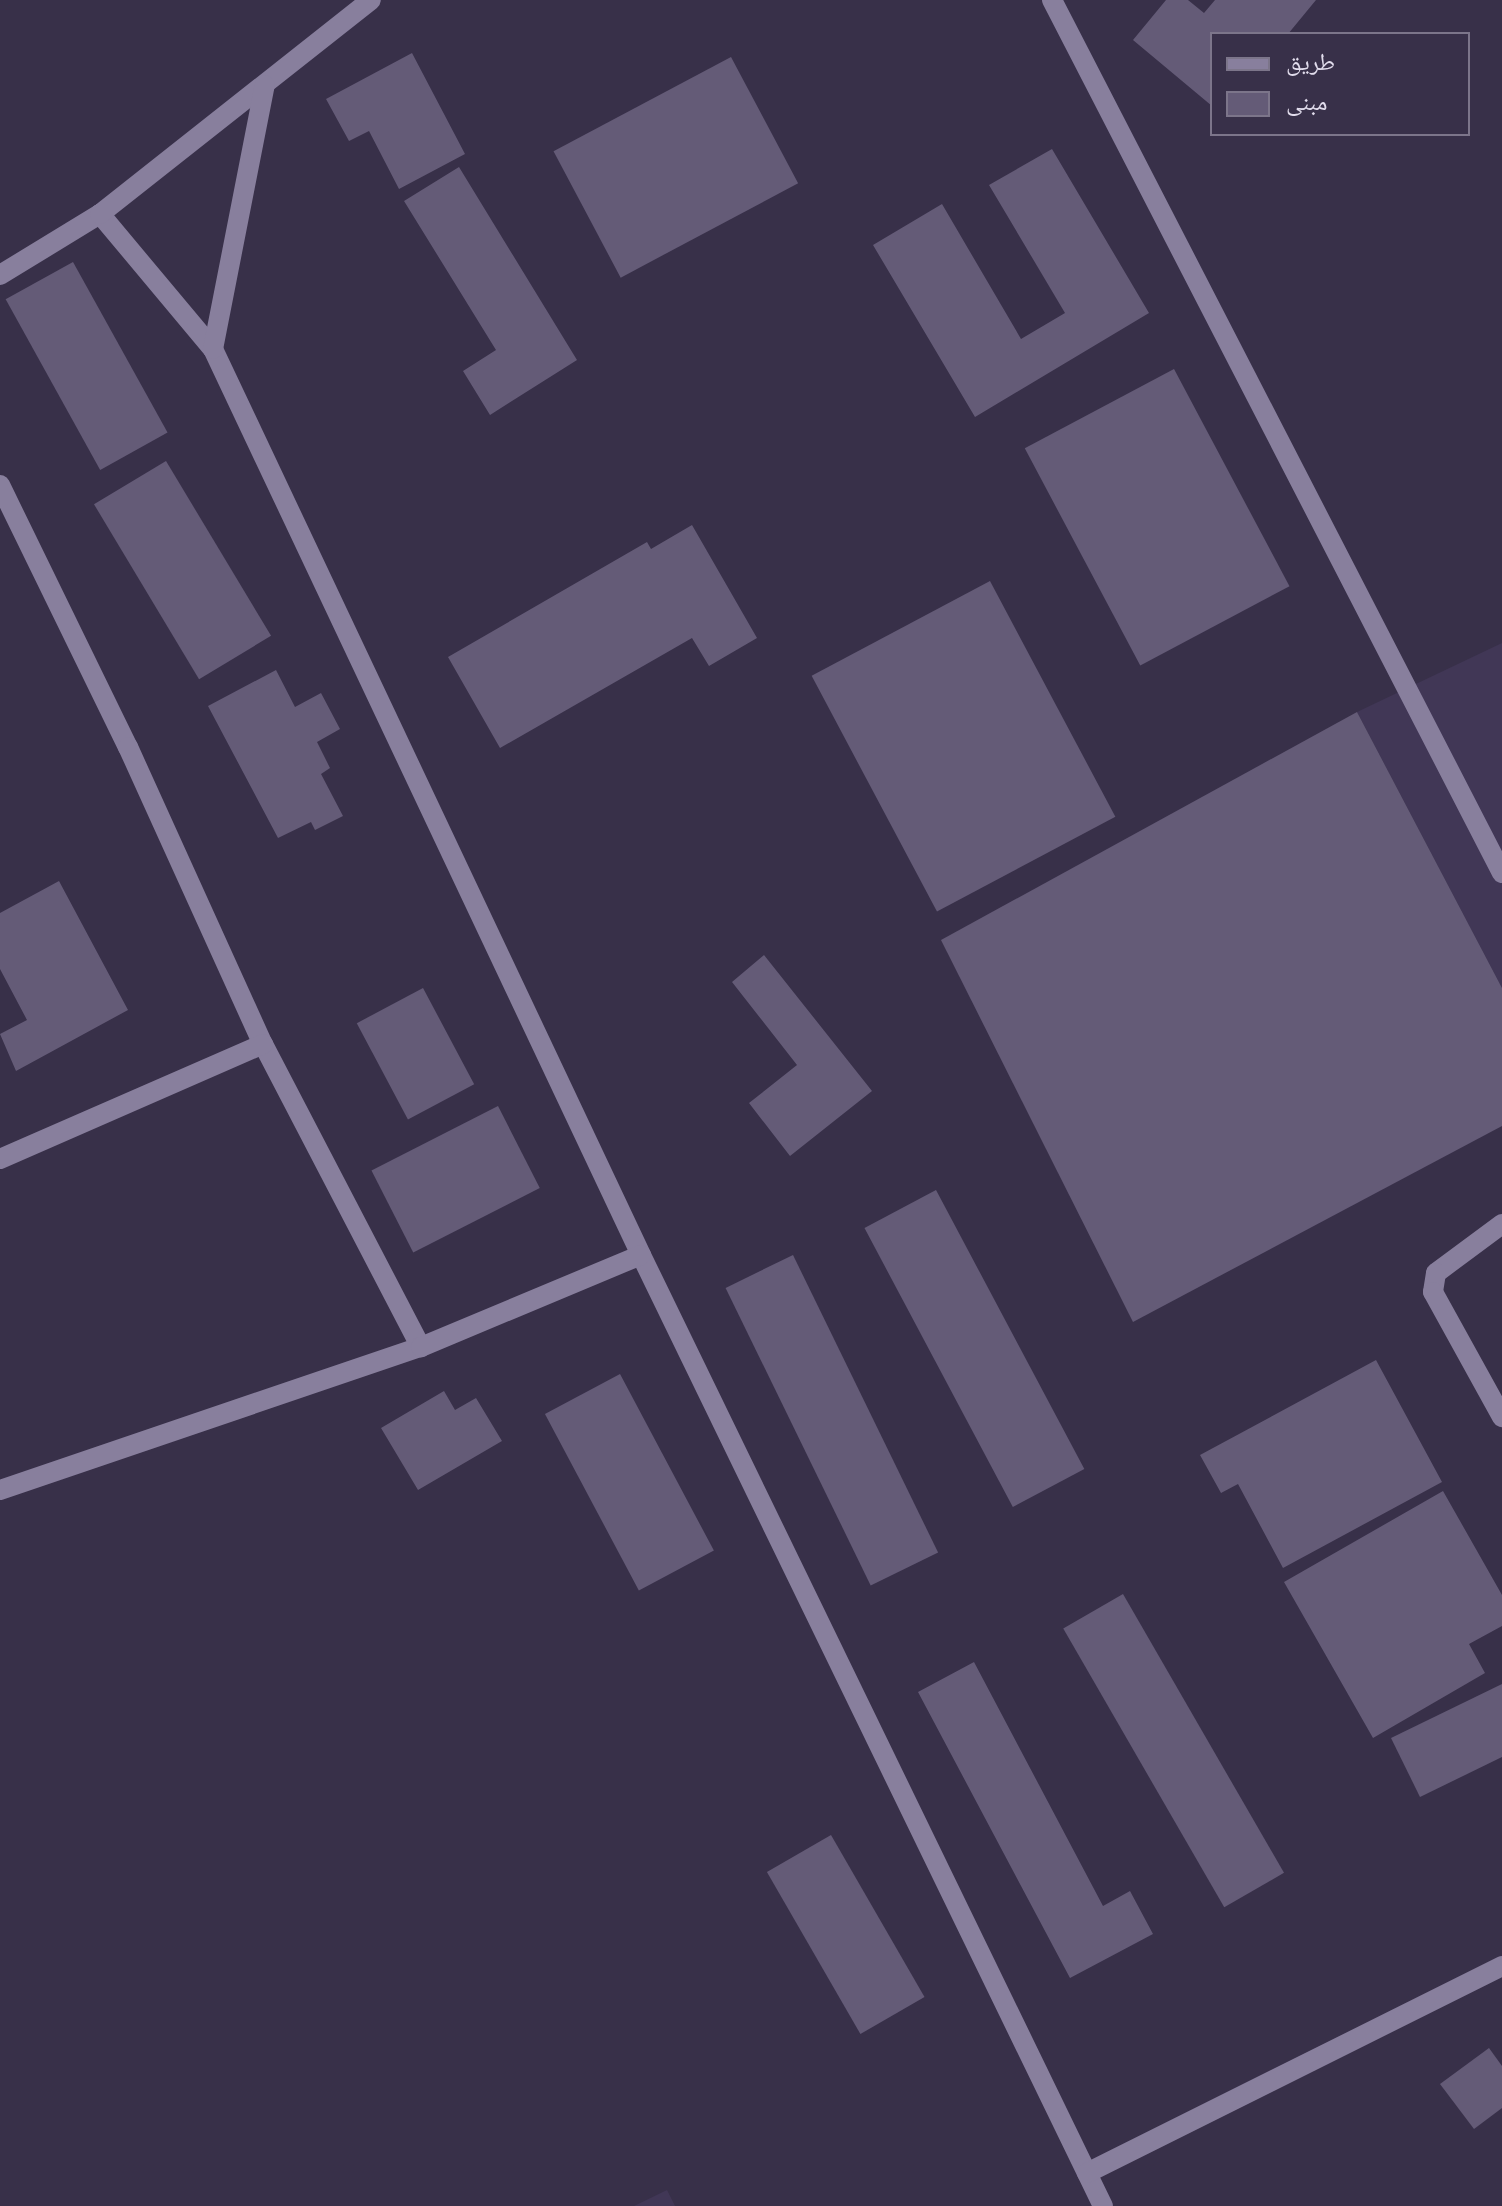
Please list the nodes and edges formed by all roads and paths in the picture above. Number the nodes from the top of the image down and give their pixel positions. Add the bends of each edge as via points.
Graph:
1 (371, 0) edge
2 (1052, 0) edge
3 (265, 85) junction
4 (100, 214) junction
5 (0, 275) edge
6 (213, 349) junction
7 (0, 485) edge
8 (1502, 873) edge
9 (263, 1044) junction
10 (0, 1159) edge
11 (1502, 1224) edge
12 (641, 1255) junction
13 (421, 1347) junction
14 (1502, 1417) edge
15 (0, 1490) edge
16 (1502, 1966) edge
17 (1087, 2173) junction
18 (1103, 2206) edge

1 - 3 street
2 - 8 street
3 - 4 street
3 - 6 street
4 - 5 street
4 - 6 street
6 - 12 street
7 - 9 street via 128,747
9 - 10 street
9 - 13 street
11 - 14 street via 1436,1273 1433,1292
12 - 13 street
12 - 17 street
13 - 15 street
16 - 17 street
17 - 18 street

